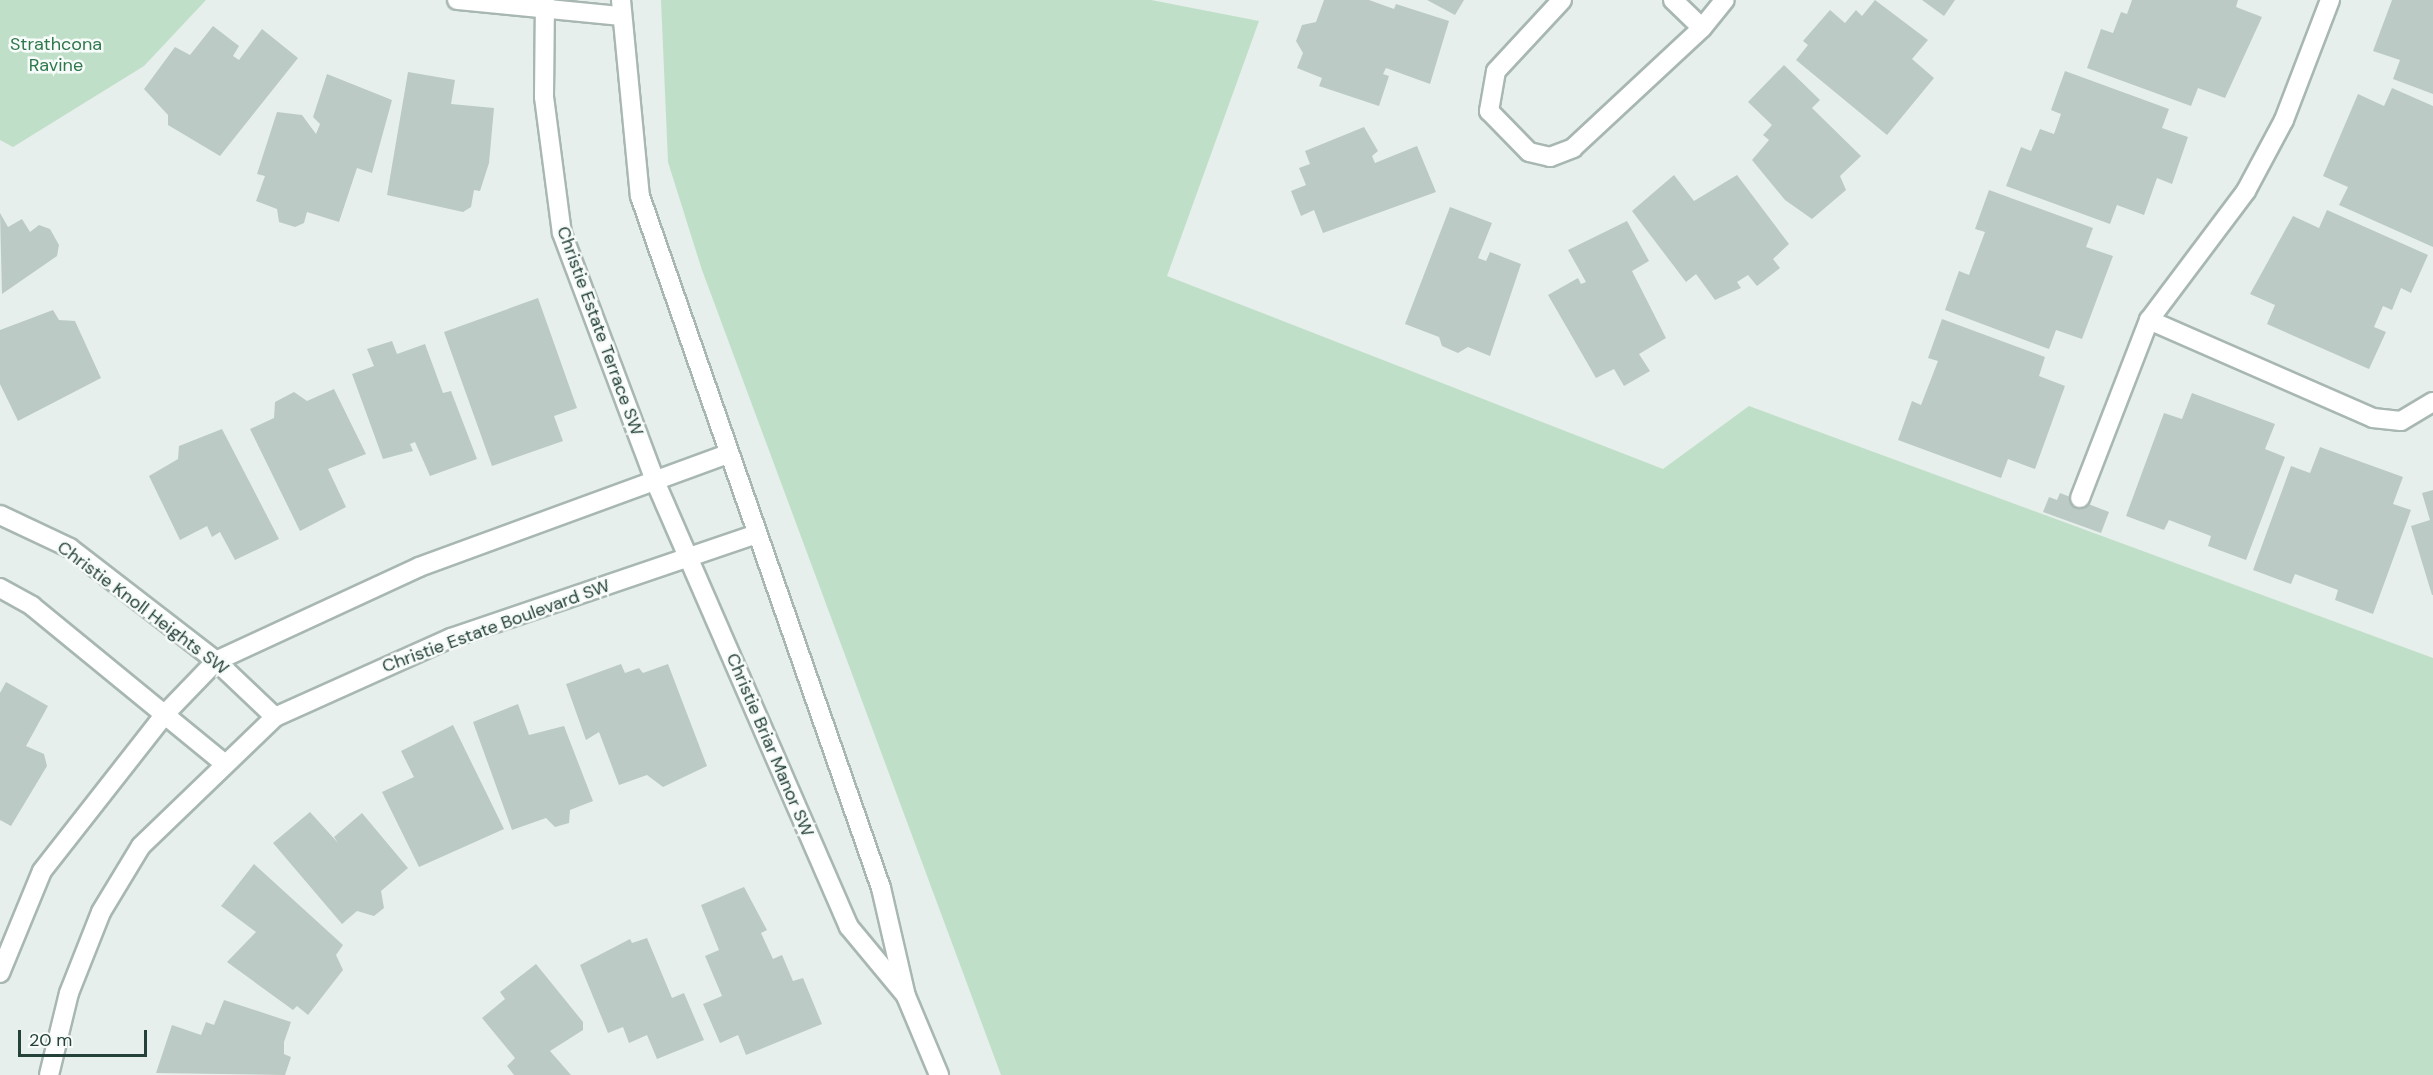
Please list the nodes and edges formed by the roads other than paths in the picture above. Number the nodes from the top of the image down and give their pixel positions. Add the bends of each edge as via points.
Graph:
1 (457, 0) edge
2 (1562, 0) edge
3 (1673, 0) edge
4 (1725, 0) edge
5 (2330, 0) edge
6 (544, 5) edge
7 (621, 8) edge
8 (1702, 28) junction
9 (2150, 320) junction
10 (2433, 402) edge
11 (727, 454) junction
12 (655, 481) junction
13 (2080, 498) dead end
14 (0, 514) edge
15 (758, 534) junction
16 (688, 558) junction
17 (0, 588) edge
18 (216, 661) junction
19 (165, 714) junction
20 (275, 717) junction
21 (225, 764) junction
22 (0, 973) edge
23 (906, 996) junction
24 (49, 1075) edge
25 (939, 1075) edge

1 - 6 street
2 - 8 street via 1497,71 1489,111 1529,152 1550,157 1573,148
3 - 8 street
4 - 8 street
5 - 9 street via 2284,120 2246,191
6 - 7 street
6 - 12 street, Christie Estate Terrace SW via 544,97 562,233
7 - 11 street via 640,196
9 - 10 street via 2373,418 2401,421
9 - 13 street
11 - 12 street
11 - 15 street, Christie Briar Manor SW
12 - 16 street, Christie Briar Manor SW
12 - 18 street via 418,567 264,634
14 - 18 street, Christie Knoll Heights SW via 70,549
15 - 16 street, Christie Estate Boulevard SW
15 - 23 street, Christie Briar Manor SW via 881,888
16 - 20 street, Christie Estate Boulevard SW via 451,638
16 - 23 street, Christie Briar Manor SW via 849,927
17 - 19 street via 32,606
18 - 19 street
18 - 20 street, Christie Knoll Heights SW
19 - 21 street
19 - 22 street via 42,871
20 - 21 street, Christie Estate Boulevard SW
21 - 24 street, Christie Estate Boulevard SW via 141,846 101,912 69,993
23 - 25 street, Christie Briar Manor SW

